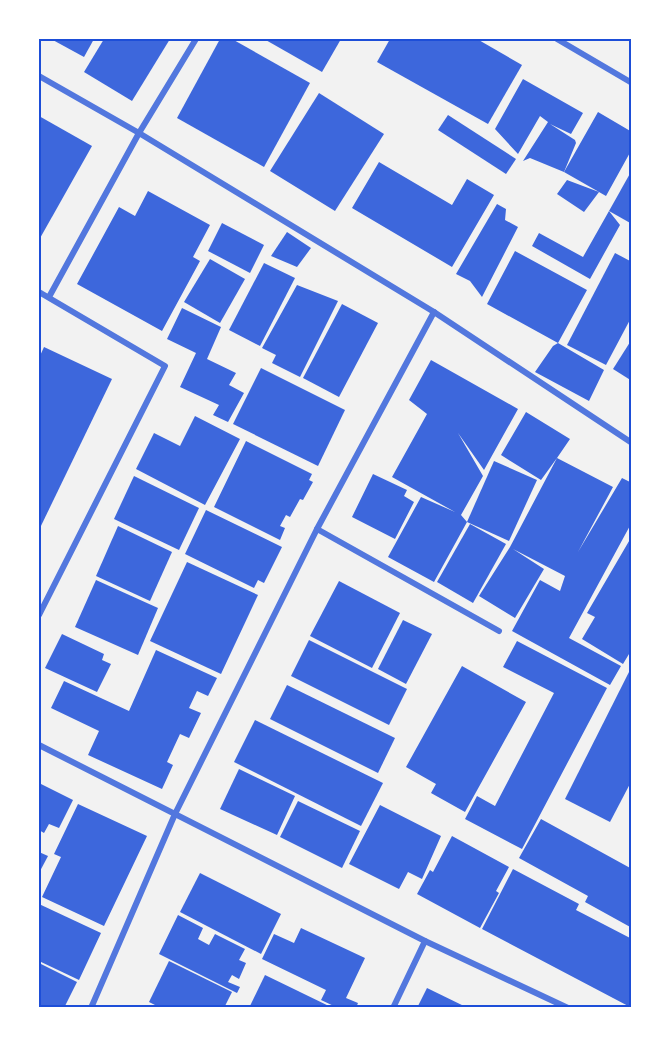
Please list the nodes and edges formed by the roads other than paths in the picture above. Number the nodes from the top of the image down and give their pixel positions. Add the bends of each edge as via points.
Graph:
1 (196, 39) edge
2 (557, 39) edge
3 (39, 76) edge
4 (632, 83) edge
5 (139, 133) junction
6 (39, 292) edge
7 (49, 297) junction
8 (434, 312) junction
9 (632, 443) edge
10 (317, 529) junction
11 (39, 615) edge
12 (499, 631) dead end
13 (39, 745) edge
14 (175, 814) junction
15 (424, 941) junction
16 (91, 1008) edge
17 (393, 1008) edge
18 (568, 1008) edge

1 - 5 street
2 - 4 street
3 - 5 street
5 - 7 street
5 - 8 street
6 - 7 street
7 - 11 street via 165,366
8 - 9 street
8 - 10 street
10 - 12 street
10 - 14 street
13 - 14 street
14 - 15 street
14 - 16 street
15 - 17 street
15 - 18 street

